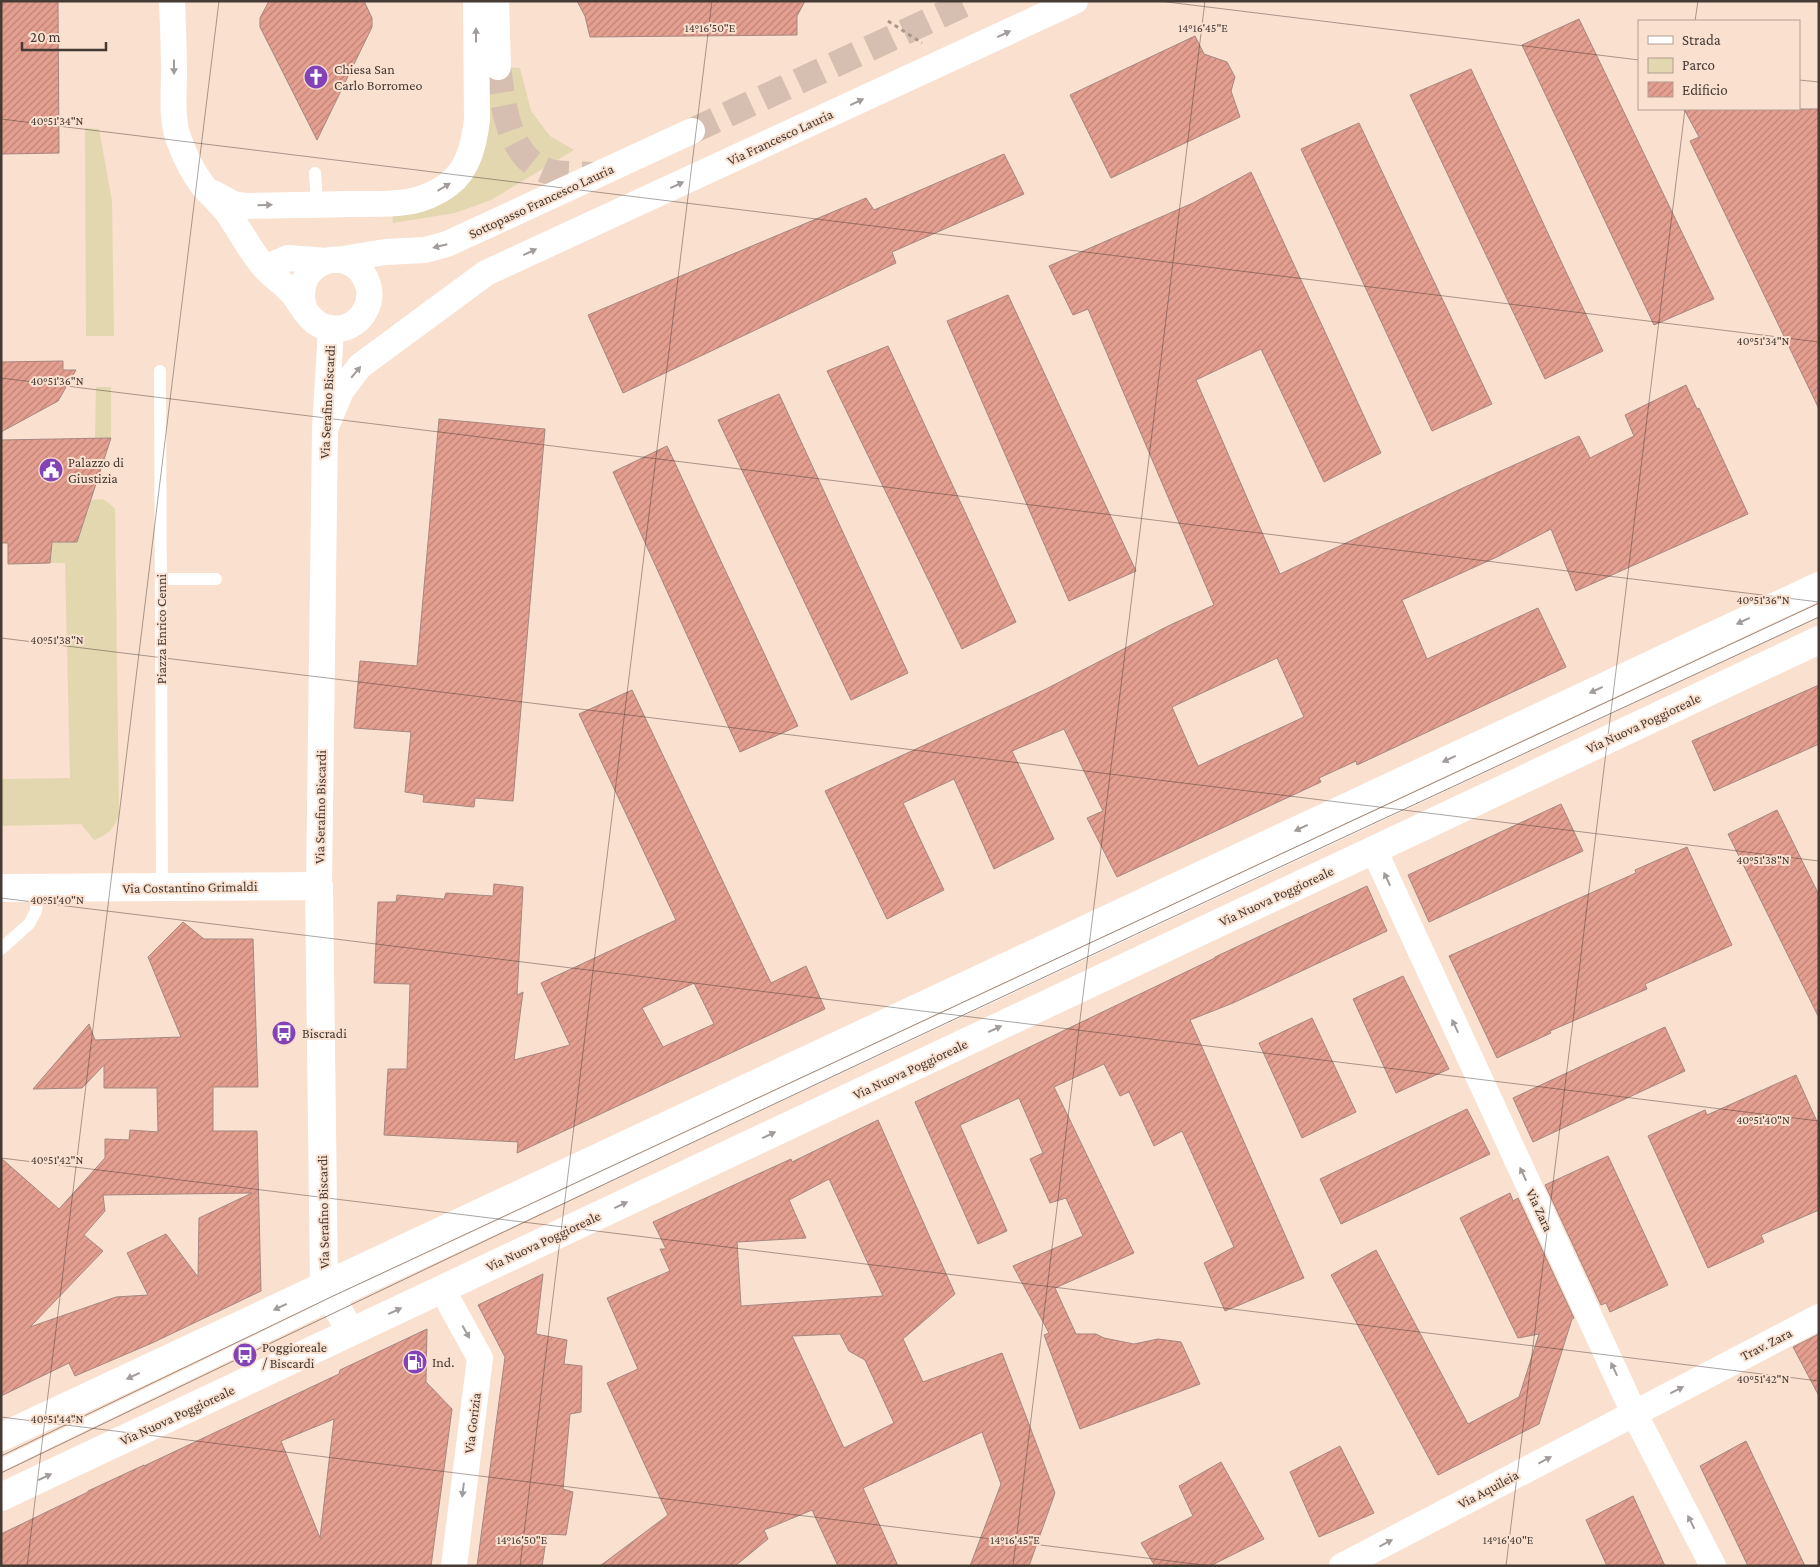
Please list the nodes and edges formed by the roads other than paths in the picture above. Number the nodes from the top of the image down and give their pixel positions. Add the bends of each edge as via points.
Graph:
1 (172, 1) edge
2 (476, 1) edge
3 (496, 1) edge
4 (1075, 1) edge
5 (498, 66) tunnel mouth
6 (692, 131) tunnel mouth
7 (316, 173) dead end
8 (204, 186) junction
9 (316, 204) junction
10 (332, 260) junction
11 (265, 268) junction
12 (304, 308) junction
13 (414, 326) junction
14 (340, 327) junction
15 (160, 371) dead end
16 (325, 429) junction
17 (161, 579) junction
18 (216, 579) dead end
19 (1819, 586) edge
20 (1819, 610) edge
21 (1819, 640) edge
22 (1374, 850) junction
23 (319, 886) junction
24 (1, 888) edge
25 (38, 888) junction
26 (162, 888) junction
27 (29, 924) junction
28 (1, 936) edge
29 (1, 949) edge
30 (442, 1289) junction
31 (329, 1295) junction
32 (1819, 1317) edge
33 (351, 1332) junction
34 (1634, 1413) junction
35 (1, 1437) edge
36 (1, 1465) edge
37 (1, 1497) edge
38 (454, 1566) edge
39 (1342, 1566) edge
40 (1713, 1566) edge

1 -> 8 street via 173,116 178,139 190,166
9 -> 2 street via 408,202 449,185 461,172 471,153 477,120
3 - 5 street
13 -> 4 street, Via Francesco Lauria via 486,273
6 -> 10 street, Sottopasso Francesco Lauria via 447,244 425,250
7 - 9 lane
8 -> 9 street via 233,204
8 - 11 street via 227,212
10 - 11 street via 288,258
10 - 12 street via 310,270 301,288
10 - 14 street via 348,262 358,268 366,277 369,288 366,311 359,320
11 - 12 street
12 - 14 street via 320,325
13 - 14 street
16 -> 13 street, Via Francesco Lauria via 341,391 360,366
14 - 16 street, Via Serafino Biscardi
15 - 17 lane, Piazza Enrico Cenni
16 - 23 street, Via Serafino Biscardi
17 - 18 lane
17 - 26 lane, Piazza Enrico Cenni
19 -> 31 main road
20 - 31 lane
21 - 22 main road, Via Nuova Poggioreale
30 -> 22 main road, Via Nuova Poggioreale
34 -> 22 street, Via Zara
23 - 26 main road, Via Costantino Grimaldi
23 - 31 main road, Via Serafino Biscardi
24 - 25 main road, Via Costantino Grimaldi
25 - 26 main road, Via Costantino Grimaldi
25 - 27 lane via 36,911
27 - 28 lane
27 - 29 lane
33 -> 30 main road, Via Nuova Poggioreale
30 -> 38 street, Via Gorizia via 480,1358
31 - 33 main road
31 -> 35 main road
31 - 36 lane
34 -> 32 street, Trav. Zara
37 -> 33 main road, Via Nuova Poggioreale
39 -> 34 street, Via Aquileia
40 -> 34 street, Via Zara

